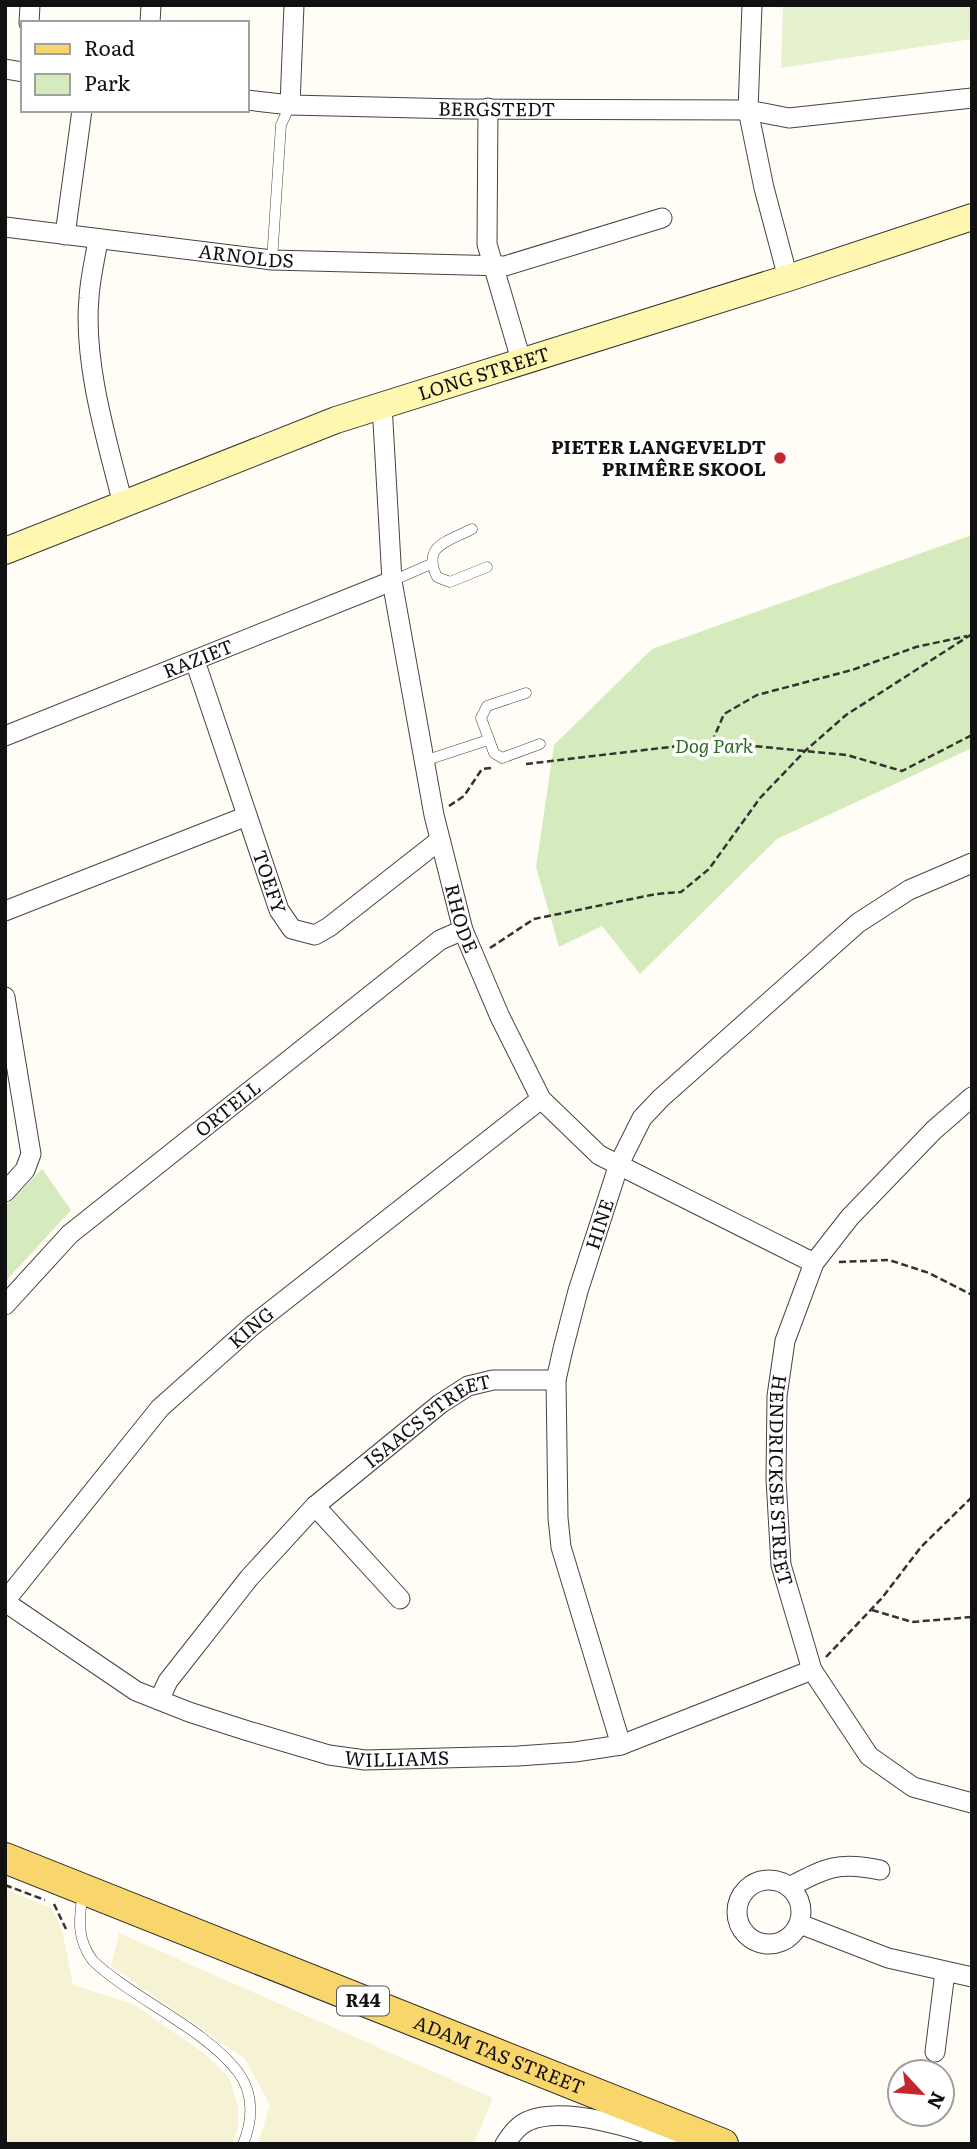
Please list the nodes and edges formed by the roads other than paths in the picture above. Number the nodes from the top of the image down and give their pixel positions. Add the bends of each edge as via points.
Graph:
1 (294, 5) edge
2 (752, 5) edge
3 (972, 98) edge
4 (248, 100) edge
5 (281, 104) junction
6 (488, 108) junction
7 (748, 110) junction
8 (82, 112) edge
9 (281, 125) junction
10 (972, 217) edge
11 (662, 218) dead end
12 (5, 227) edge
13 (65, 235) junction
14 (98, 240) junction
15 (272, 260) junction
16 (491, 264) junction
17 (788, 278) junction
18 (521, 360) junction
19 (382, 404) junction
20 (123, 504) junction
21 (472, 528) dead end
22 (5, 551) edge
23 (431, 564) junction
24 (487, 567) dead end
25 (392, 581) junction
26 (195, 661) junction
27 (526, 693) dead end
28 (5, 736) edge
29 (488, 740) junction
30 (540, 744) dead end
31 (424, 761) junction
32 (247, 816) junction
33 (440, 840) junction
34 (972, 863) edge
35 (5, 911) edge
36 (463, 930) junction
37 (5, 997) edge
38 (972, 1097) edge
39 (541, 1099) junction
40 (619, 1164) junction
41 (5, 1192) edge
42 (814, 1263) junction
43 (5, 1305) edge
44 (556, 1380) junction
45 (315, 1506) junction
46 (400, 1599) dead end
47 (5, 1602) edge
48 (812, 1670) junction
49 (159, 1700) junction
50 (621, 1745) junction
51 (972, 1803) edge
52 (5, 1858) edge
53 (880, 1870) dead end
54 (84, 1887) junction
55 (789, 1887) junction
56 (800, 1924) junction
57 (945, 1972) junction
58 (972, 1977) edge
59 (935, 2052) dead end
60 (723, 2143) edge
61 (243, 2144) edge
62 (505, 2144) edge
63 (676, 2144) edge

1 - 5 street
2 - 7 street
3 - 7 street, BERGSTEDT via 789,118
4 - 5 street, BERGSTEDT
5 - 6 street, BERGSTEDT
5 - 9 lane
5 - 9 lane
6 - 7 street, BERGSTEDT
6 - 16 street via 486,244
7 - 17 street
8 - 13 street
9 - 15 lane
10 - 17 street, LONG STREET
11 - 16 street, ARNOLDS via 522,262
12 - 13 street, ARNOLDS
13 - 14 street, ARNOLDS
14 - 15 street, ARNOLDS
14 - 20 street via 89,328 104,431
15 - 16 street, ARNOLDS
16 - 18 street
17 - 18 street, LONG STREET
18 - 19 street, LONG STREET
19 - 20 street, LONG STREET
19 - 25 street, RHODE
20 - 22 street, LONG STREET
21 - 23 lane via 435,549
23 - 24 lane via 437,577 450,582
23 - 25 lane
25 - 26 street, RAZIET
25 - 31 street, RHODE
26 - 28 street, RAZIET
26 - 32 street, TOEFY
27 - 29 lane via 482,711
29 - 30 lane via 502,758
29 - 31 lane
31 - 33 street, RHODE
32 - 33 street, TOEFY via 283,919 303,934 329,927
32 - 35 street
33 - 36 street, RHODE
34 - 40 street, HINE via 909,890 858,923 799,973 642,1118
36 - 39 street, RHODE
36 - 43 street, ORTELL via 440,940 142,1175 70,1234
37 - 41 street via 31,1154 25,1170
38 - 42 street, HENDRICKSE STREET via 934,1129 850,1217
39 - 40 street, RHODE via 599,1155
39 - 47 street, KING via 252,1326 160,1408
40 - 42 street, RHODE
40 - 44 street, HINE via 578,1291
42 - 48 street, HENDRICKSE STREET via 785,1341 776,1437 781,1565
44 - 45 street, ISAACS STREET via 493,1380 468,1386
44 - 50 street, HINE via 561,1547
45 - 46 street
45 - 49 street, ISAACS STREET via 249,1578 168,1681
47 - 49 street, WILLIAMS via 117,1680
48 - 50 street, WILLIAMS
48 - 51 street, HENDRICKSE STREET via 869,1756 913,1787
49 - 50 street, WILLIAMS via 329,1755 365,1760 518,1756
52 - 54 main road, ADAM TAS STREET / R44
53 - 55 street via 843,1864
54 - 60 main road, ADAM TAS STREET / R44
54 - 61 lane via 78,1924 82,1946 105,1972 220,2053 240,2074 251,2108
55 - 56 street via 800,1905
55 - 56 street via 769,1880 749,1886 738,1904 740,1925 753,1940 773,1944
56 - 57 street via 888,1958
57 - 58 street
57 - 59 street
62 - 63 street via 525,2122 542,2116 568,2116

